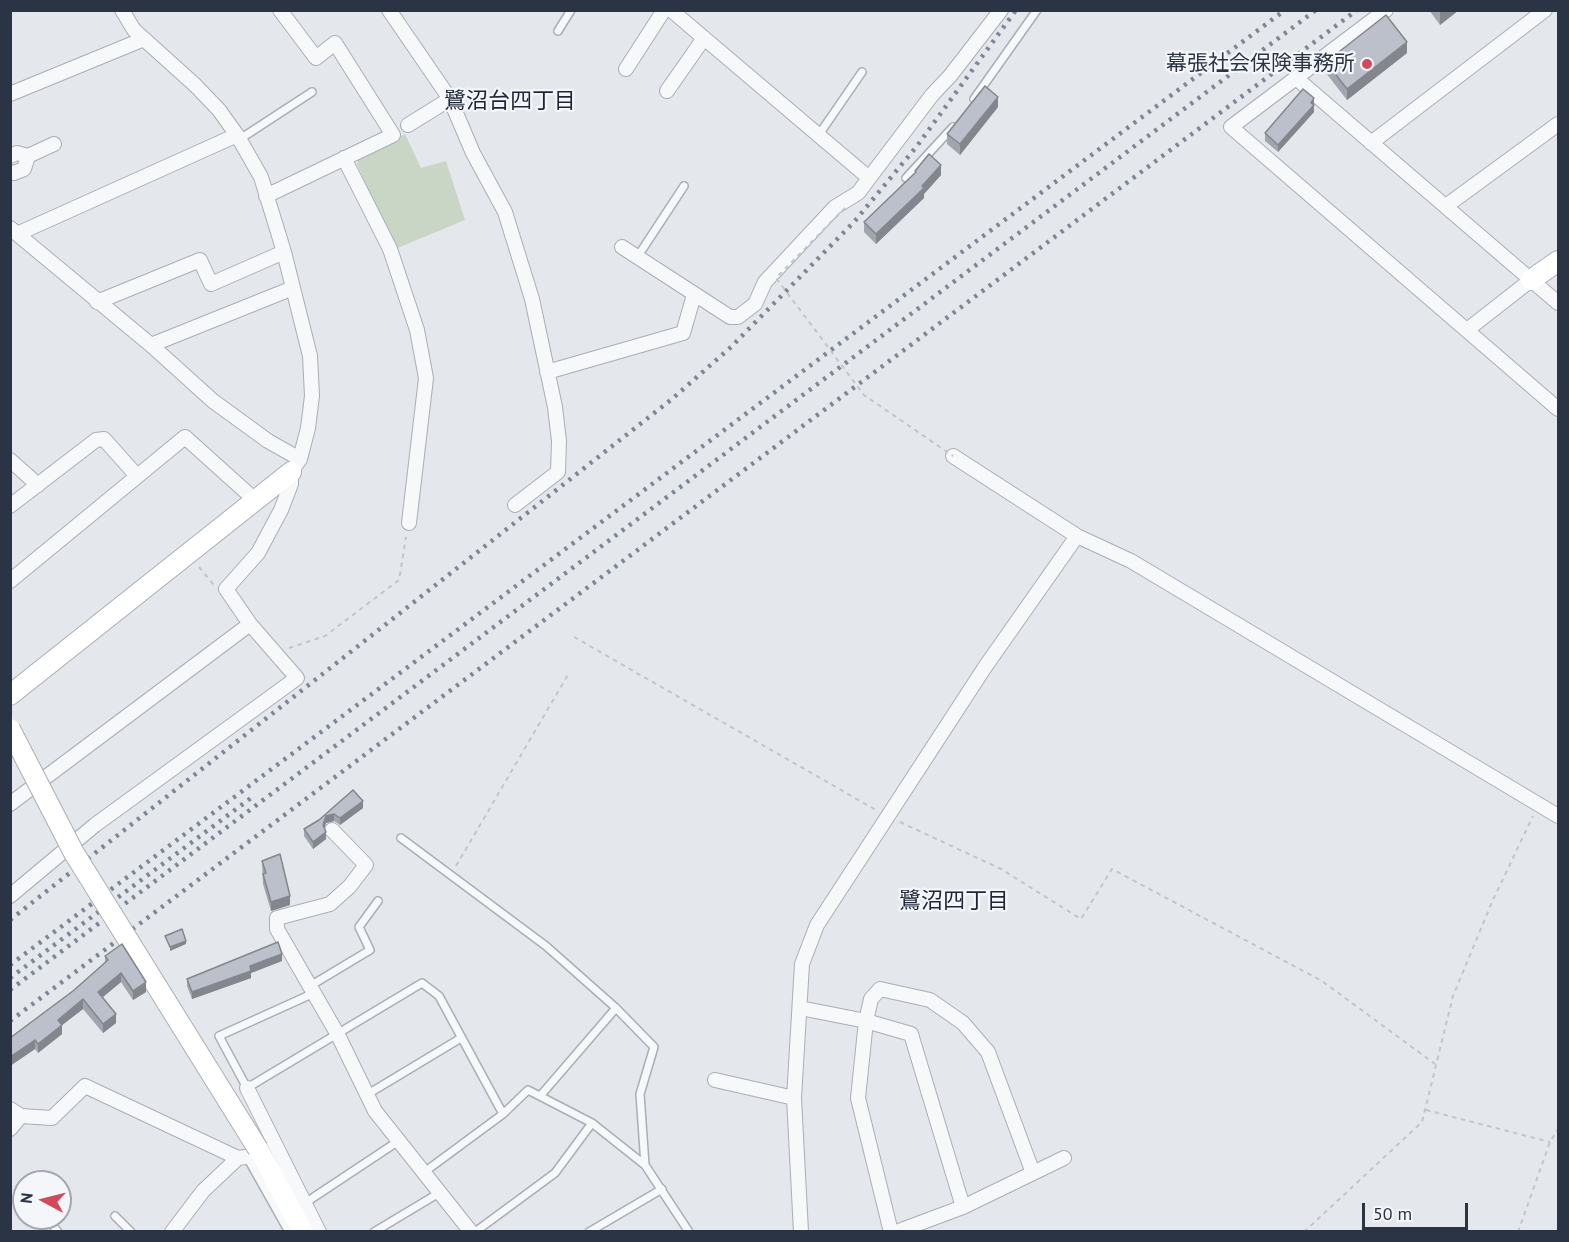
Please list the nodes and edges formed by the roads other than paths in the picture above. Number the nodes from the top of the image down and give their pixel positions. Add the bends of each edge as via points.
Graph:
1 (122, 10) edge
2 (280, 10) edge
3 (389, 10) edge
4 (571, 10) edge
5 (664, 10) edge
6 (671, 10) edge
7 (1001, 10) edge
8 (1037, 10) edge
9 (1386, 10) edge
10 (1545, 10) edge
11 (558, 31) dead end
12 (704, 38) junction
13 (144, 39) junction
14 (626, 69) dead end
15 (862, 72) dead end
16 (1296, 78) junction
17 (667, 91) dead end
18 (312, 92) dead end
19 (10, 94) edge
20 (450, 99) junction
21 (966, 110) edge
22 (960, 118) edge
23 (1558, 124) edge
24 (408, 125) dead end
25 (819, 136) junction
26 (239, 137) junction
27 (1371, 143) junction
28 (54, 144) dead end
29 (10, 156) edge
30 (28, 156) junction
31 (344, 158) junction
32 (10, 172) edge
33 (869, 178) junction
34 (906, 178) edge
35 (684, 186) dead end
36 (266, 196) junction
37 (1446, 206) junction
38 (14, 231) edge
39 (622, 247) dead end
40 (284, 252) junction
41 (638, 256) junction
42 (1558, 261) edge
43 (1531, 280) junction
44 (293, 288) junction
45 (694, 295) junction
46 (97, 303) junction
47 (1558, 303) edge
48 (1467, 330) junction
49 (151, 345) junction
50 (547, 372) junction
51 (1558, 409) edge
52 (953, 456) road end
53 (10, 460) edge
54 (295, 465) junction
55 (137, 476) junction
56 (38, 486) junction
57 (255, 500) junction
58 (515, 505) dead end
59 (10, 506) edge
60 (408, 523) road end
61 (1077, 536) junction
62 (10, 581) edge
63 (250, 624) junction
64 (10, 695) edge
65 (10, 729) edge
66 (10, 804) edge
67 (1558, 816) edge
68 (332, 830) dead end
69 (400, 838) dead end
70 (10, 896) edge
71 (378, 901) dead end
72 (312, 990) junction
73 (616, 1008) junction
74 (800, 1008) junction
75 (866, 1021) junction
76 (338, 1035) junction
77 (461, 1038) junction
78 (715, 1080) dead end
79 (247, 1088) junction
80 (368, 1094) junction
81 (541, 1095) junction
82 (794, 1098) junction
83 (16, 1112) edge
84 (503, 1114) junction
85 (591, 1124) junction
86 (10, 1129) edge
87 (400, 1140) junction
88 (251, 1155) junction
89 (1064, 1158) dead end
90 (645, 1165) junction
91 (423, 1173) junction
92 (1033, 1173) junction
93 (662, 1189) junction
94 (439, 1193) junction
95 (304, 1204) junction
96 (963, 1207) junction
97 (115, 1216) dead end
98 (131, 1232) edge
99 (172, 1232) edge
100 (289, 1232) edge
101 (303, 1232) edge
102 (319, 1232) edge
103 (374, 1232) edge
104 (473, 1232) edge
105 (590, 1232) edge
106 (689, 1232) edge
107 (801, 1232) edge
108 (891, 1232) edge
109 (896, 1232) edge

1 - 13 street
2 - 31 street via 316,58 335,43 393,135
3 - 20 street
4 - 11 lane
5 - 14 street
6 - 12 street
7 - 33 street
8 - 21 lane
9 - 16 street
10 - 27 street
12 - 17 street
12 - 25 street
13 - 19 street
13 - 26 street via 195,85
15 - 25 lane
16 - 27 street
16 - 48 street via 1231,127
18 - 26 lane
20 - 24 street
20 - 50 street via 517,245
22 - 34 lane
23 - 37 street
25 - 33 street
26 - 36 street via 261,177
26 - 38 street
27 - 37 street
28 - 30 street
29 - 30 street
30 - 32 street via 24,169
31 - 36 street
31 - 60 street via 390,249 417,330 426,378
33 - 45 street via 765,282 755,304 738,317 730,317
35 - 41 lane
36 - 40 street
37 - 43 street
38 - 46 street
39 - 41 street
40 - 44 street
40 - 46 street via 211,284 200,260
41 - 45 street
42 - 43 street
43 - 47 street
43 - 48 street
44 - 49 street
44 - 54 street via 312,375 311,411
45 - 50 street via 683,333
46 - 49 street
48 - 51 street
49 - 54 street via 213,401
50 - 58 street via 558,429 558,472
52 - 61 street
53 - 56 street
54 - 57 street
54 - 63 street via 291,484 258,553 226,589
55 - 56 street via 104,439 96,440
55 - 57 street via 185,437
55 - 62 street
56 - 59 street
57 - 64 street
61 - 67 street via 1131,561
61 - 74 street via 985,667 817,925 802,964
63 - 66 street
63 - 70 street via 297,678 95,825
65 - 88 street, bridge via 74,853
68 - 72 street via 366,865 330,904 277,918 277,929
69 - 73 lane via 546,946
71 - 72 lane via 359,927 370,950
72 - 76 street
72 - 79 lane via 219,1036
73 - 81 lane
73 - 90 lane via 654,1047 640,1094
74 - 75 street
74 - 82 street
75 - 92 street via 871,999 880,989 930,1000 963,1023 988,1052
75 - 96 street via 911,1034
75 - 108 street via 858,1098
76 - 77 lane via 422,983 439,996
76 - 79 lane
76 - 80 street
77 - 80 lane
77 - 84 lane
78 - 82 street
79 - 95 street
80 - 87 street via 375,1112
81 - 84 lane via 528,1090
81 - 85 lane
82 - 107 street
83 - 86 street
83 - 88 street via 52,1118 85,1086
84 - 91 lane
85 - 90 lane
85 - 104 lane via 555,1173
87 - 91 street
87 - 95 lane
88 - 99 street via 203,1191
88 - 100 lane
88 - 101 street
89 - 92 street
90 - 93 lane
91 - 94 street
92 - 96 street
93 - 105 lane
93 - 106 lane
94 - 103 lane
94 - 104 street
95 - 102 street
96 - 109 street
97 - 98 lane

